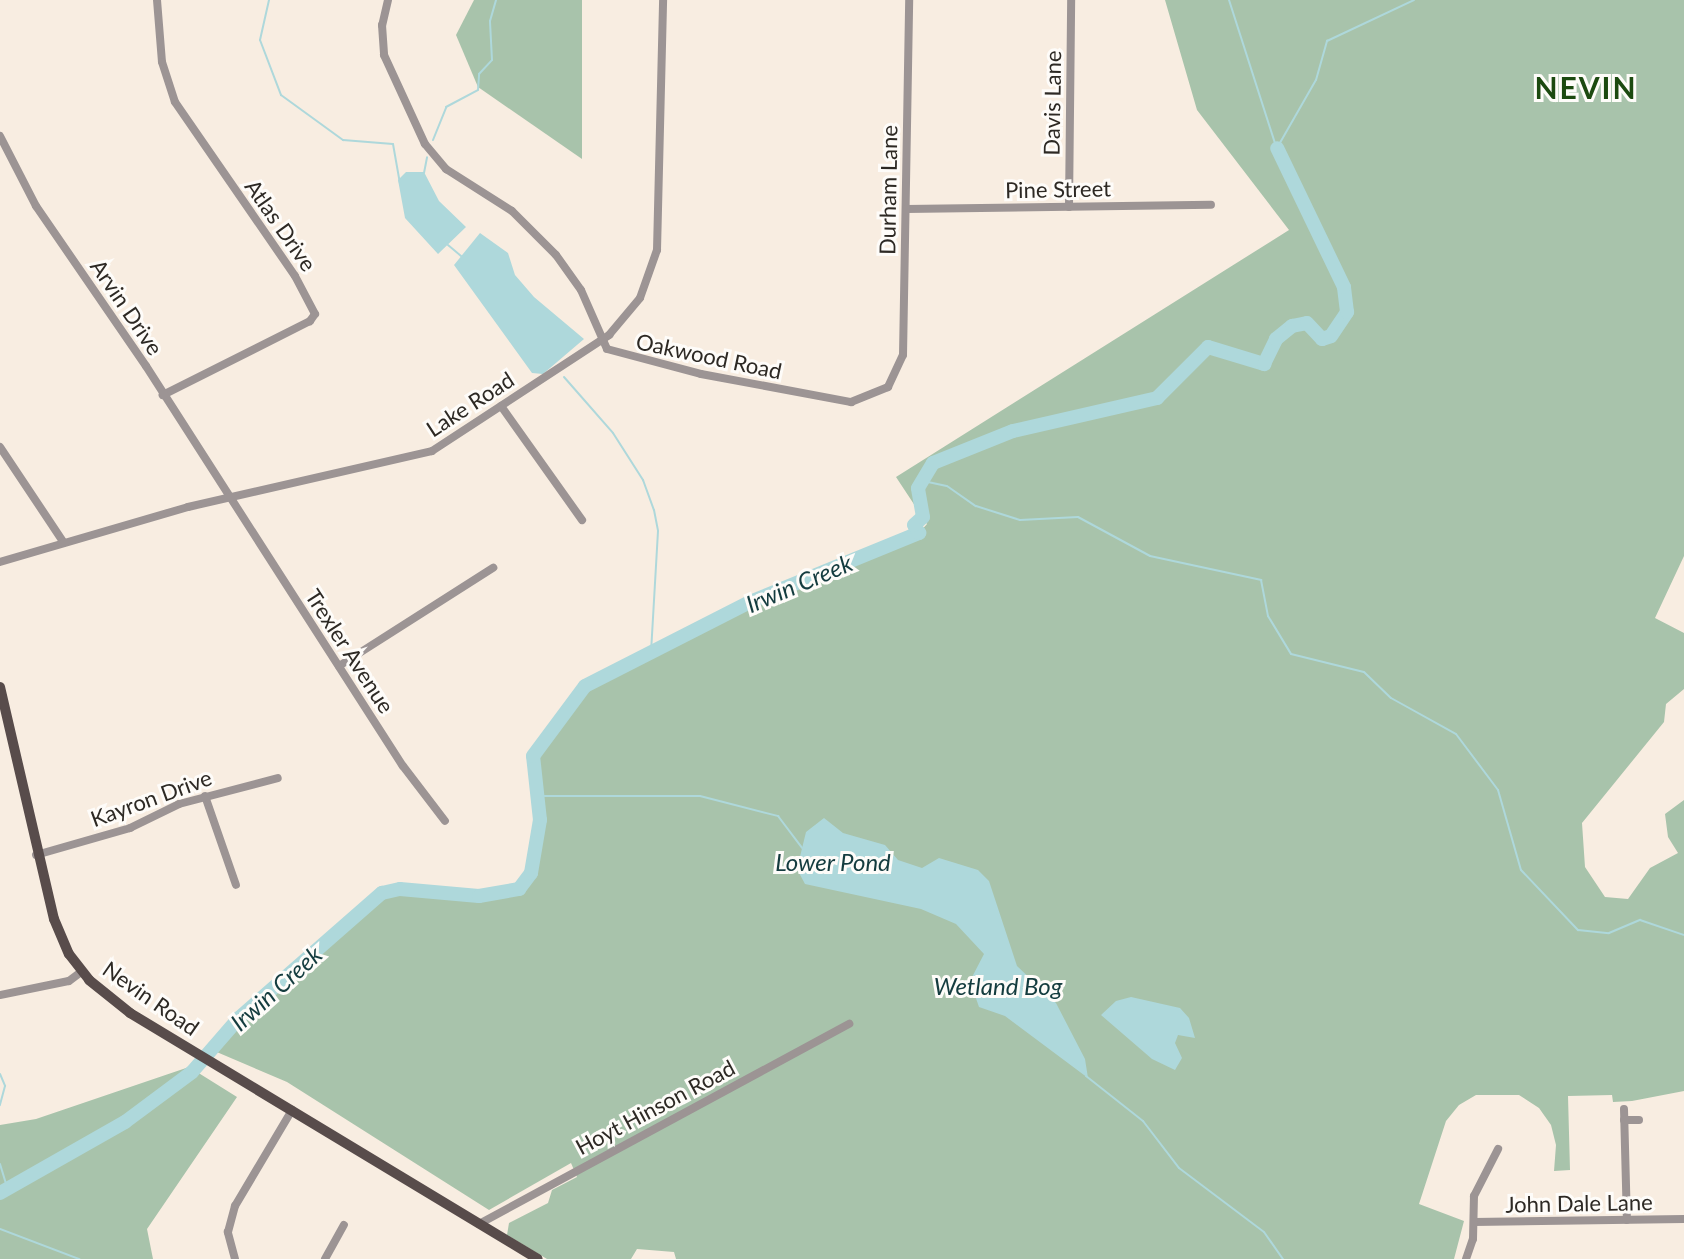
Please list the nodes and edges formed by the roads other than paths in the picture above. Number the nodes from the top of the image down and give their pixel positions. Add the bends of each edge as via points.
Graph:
1 (157, 0) edge
2 (388, 0) edge
3 (663, 0) edge
4 (909, 0) edge
5 (1071, 0) edge
6 (0, 136) edge
7 (1211, 205) dead end
8 (1069, 207) junction
9 (906, 209) junction
10 (601, 341) junction
11 (895, 378) joint
12 (163, 395) junction
13 (501, 406) junction
14 (0, 447) edge
15 (228, 498) junction
16 (582, 520) dead end
17 (64, 543) junction
18 (0, 562) edge
19 (493, 568) dead end
20 (339, 666) junction
21 (0, 687) edge
22 (6, 742) edge
23 (278, 778) dead end
24 (205, 796) junction
25 (445, 821) dead end
26 (36, 855) junction
27 (236, 885) dead end
28 (81, 972) junction
29 (0, 995) edge
30 (849, 1024) dead end
31 (1624, 1109) dead end
32 (292, 1110) junction
33 (1624, 1120) junction
34 (1639, 1120) dead end
35 (1498, 1149) dead end
36 (1684, 1219) edge
37 (1627, 1220) junction
38 (1474, 1222) junction
39 (479, 1224) junction
40 (344, 1225) dead end
41 (235, 1259) edge
42 (325, 1259) edge
43 (537, 1259) edge
44 (1466, 1259) edge

1 - 12 street, Atlas Drive via 162,62 175,102 302,287 315,314
2 - 10 street via 382,25 384,55 425,144 446,169 512,211 556,255 581,290
3 - 10 street, Lake Road via 657,250 640,298
4 - 9 street, Durham Lane
5 - 8 street, Davis Lane
6 - 12 street, Arvin Drive via 36,206
7 - 8 street, Pine Street
8 - 9 street, Pine Street
9 - 11 street, Durham Lane via 904,340
10 - 11 street, Oakwood Road via 617,355 839,402 874,395
10 - 13 street, Lake Road
12 - 15 street, Arvin Drive
13 - 15 street, Lake Road via 460,437 416,457
13 - 16 street
14 - 17 street
15 - 17 street, Lake Road
15 - 20 street, Trexler Avenue
17 - 18 street, Lake Road
19 - 20 street
20 - 25 street, Trexler Avenue
21 - 22 main road, Nevin Road
22 - 26 main road, Nevin Road
23 - 24 street, Kayron Drive
24 - 26 street, Kayron Drive via 130,828
24 - 27 street
26 - 28 main road, Nevin Road via 58,932
28 - 29 street via 69,981
28 - 32 main road, Nevin Road via 130,1013
30 - 39 street, Hoyt Hinson Road
31 - 33 street
32 - 39 main road, Nevin Road
32 - 41 street via 231,1215 229,1240
33 - 34 street
33 - 37 street
35 - 38 street via 1474,1196
36 - 37 street, John Dale Lane
37 - 38 street, John Dale Lane
38 - 44 street
39 - 43 main road, Nevin Road
40 - 42 street

